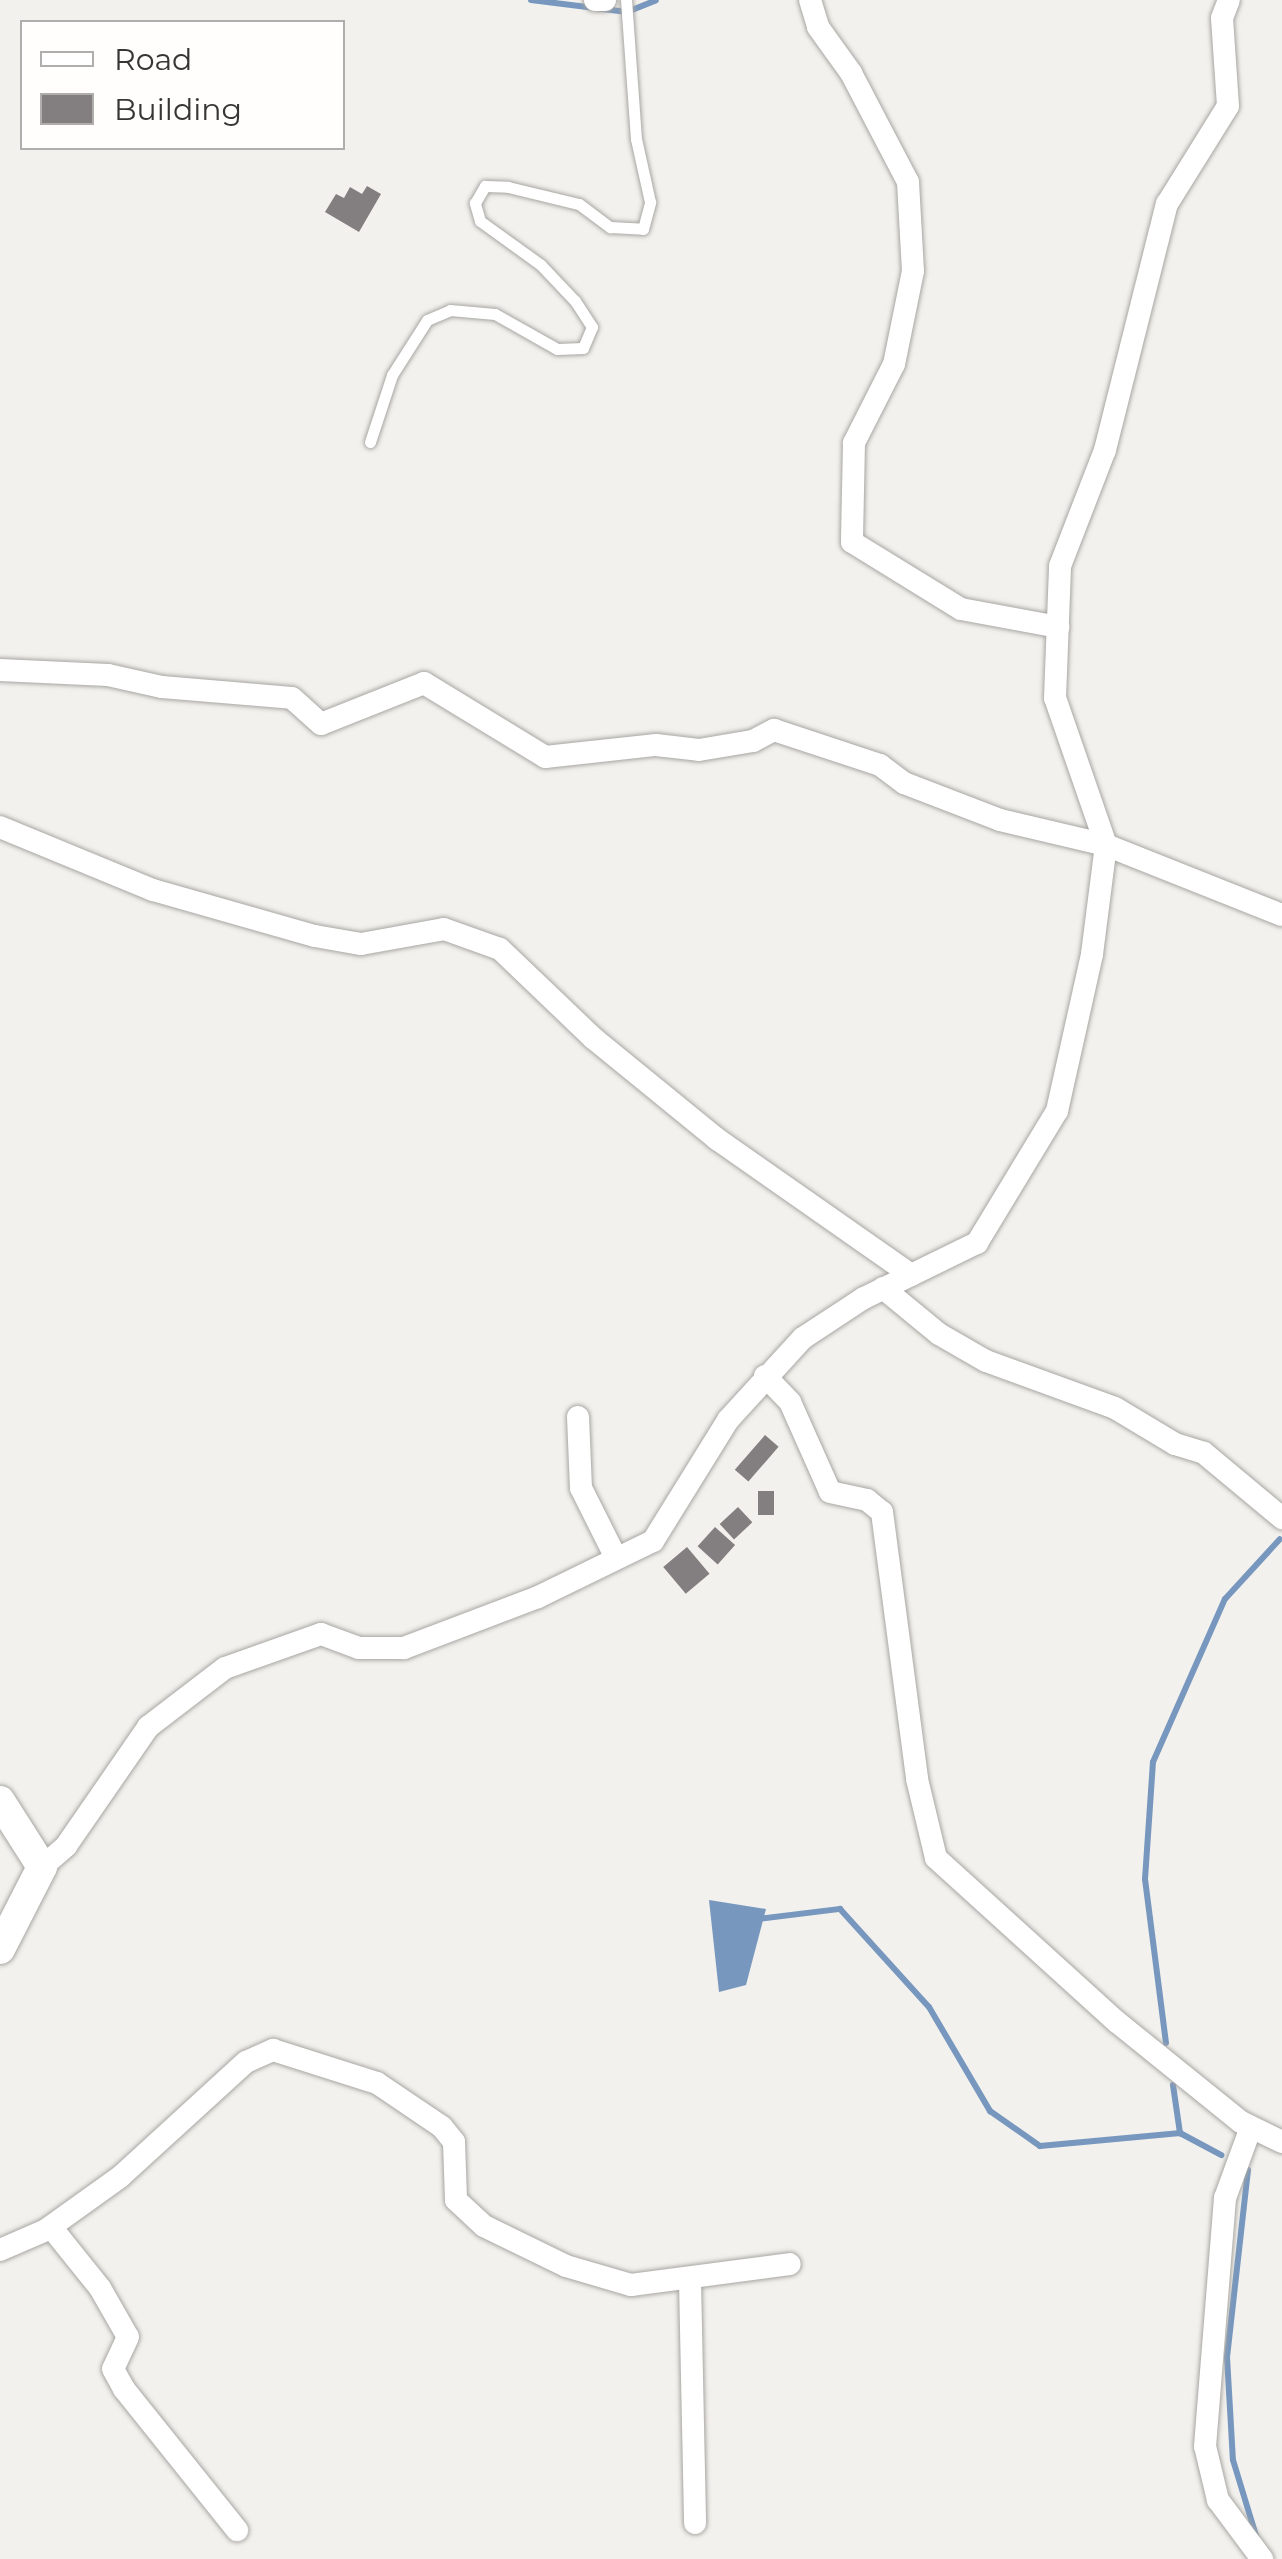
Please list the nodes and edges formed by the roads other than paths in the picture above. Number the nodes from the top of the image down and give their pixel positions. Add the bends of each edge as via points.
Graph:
1 (595, 0) edge
2 (605, 0) edge
3 (626, 0) edge
4 (810, 0) edge
5 (1229, 0) edge
6 (370, 442) dead end
7 (1058, 627) junction
8 (0, 670) edge
9 (0, 828) edge
10 (1106, 845) junction
11 (1282, 915) edge
12 (910, 1275) junction
13 (883, 1288) junction
14 (765, 1376) junction
15 (578, 1417) dead end
16 (1282, 1518) edge
17 (615, 1556) junction
18 (0, 1801) edge
19 (42, 1867) junction
20 (0, 1949) edge
21 (1252, 2127) junction
22 (1282, 2142) edge
23 (51, 2227) junction
24 (0, 2250) edge
25 (790, 2264) dead end
26 (690, 2281) junction
27 (694, 2523) dead end
28 (237, 2530) dead end
29 (1262, 2559) edge

1 - 2 street
3 - 6 lane via 636,139 650,202 643,229 610,227 579,204 508,187 485,186 475,203 480,221 542,265 575,301 592,328 583,348 557,349 495,314 450,310 426,320 392,375
4 - 7 street via 818,27 851,73 908,182 913,270 894,364 854,443 852,542 961,609
5 - 7 street via 1222,18 1228,106 1167,204 1105,450 1060,566
7 - 10 street via 1055,698
8 - 10 street via 108,674 162,687 292,698 321,724 424,683 545,757 656,745 698,750 753,741 774,730 880,766 904,783 1000,820
9 - 12 street via 153,890 298,932 361,944 444,929 500,949 716,1139
10 - 11 street
10 - 12 street via 1092,954 1057,1111 977,1243
12 - 13 street
13 - 14 street via 803,1338
13 - 16 street via 938,1334 986,1361 1115,1408 1174,1444 1204,1452
14 - 17 street via 703,1458 653,1541
14 - 21 street via 790,1402 830,1492 866,1500 882,1512 917,1778 936,1858 1097,2005
15 - 17 street via 581,1488
17 - 19 street via 538,1597 404,1648 359,1648 320,1634 225,1668 148,1727 66,1846
18 - 19 main road
19 - 20 main road
21 - 22 street
21 - 29 street via 1224,2198 1205,2446 1218,2500
23 - 24 street
23 - 26 street via 120,2177 246,2062 273,2050 376,2083 442,2127 454,2142 456,2200 484,2226 600,2278 631,2285
23 - 28 street via 100,2288 128,2337 113,2369 124,2389
25 - 26 street
26 - 27 street

